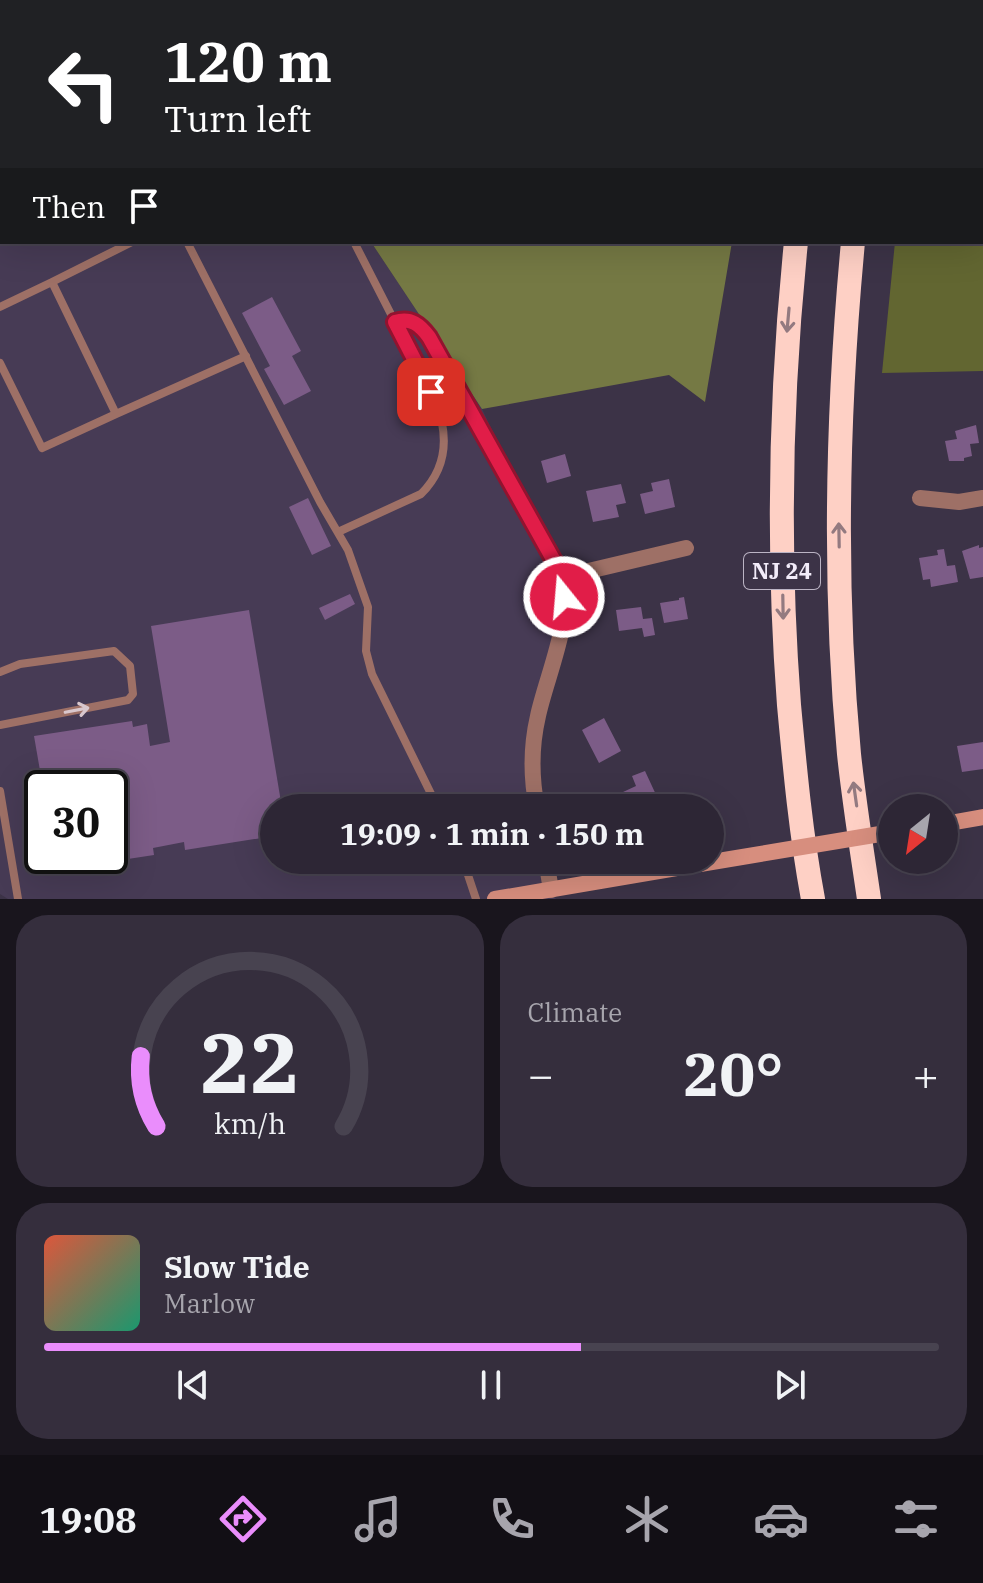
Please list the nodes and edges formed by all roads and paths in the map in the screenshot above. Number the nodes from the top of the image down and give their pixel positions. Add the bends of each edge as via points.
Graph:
1 (128, 244) edge
2 (188, 244) edge
3 (355, 244) edge
4 (796, 244) edge
5 (853, 244) edge
6 (52, 282) junction
7 (0, 307) edge
8 (395, 322) junction
9 (246, 356) junction
10 (0, 363) edge
11 (116, 414) junction
12 (920, 498) dead end
13 (983, 498) edge
14 (338, 532) junction
15 (686, 548) dead end
16 (554, 561) joint
17 (563, 577) junction
18 (0, 672) edge
19 (0, 725) edge
20 (0, 791) edge
21 (431, 794) edge
22 (536, 794) edge
23 (983, 817) edge
24 (958, 822) edge
25 (878, 834) edge
26 (468, 874) edge
27 (548, 874) edge
28 (551, 890) junction
29 (18, 899) edge
30 (476, 899) edge
31 (495, 899) edge
32 (813, 899) edge
33 (869, 899) edge

1 - 6 lane
2 - 9 lane
3 - 8 lane
4 -> 32 highway, NJ 24 via 780,479 783,620 794,760
33 -> 5 highway, NJ 24 via 849,756 840,626 839,486
6 - 7 lane
6 - 11 lane
8 - 14 lane via 441,413 442,459 421,494
8 - 16 lane via 417,323 429,337
9 - 11 lane
9 - 14 lane
10 - 11 lane via 42,448
12 - 13 street
14 - 21 lane via 368,607 366,651 372,674
15 - 17 street
16 - 17 street
17 - 22 street via 560,638 533,747
19 -> 18 lane via 128,700 133,694 130,666 114,651 20,664
20 - 29 lane
23 - 24 main road
25 - 28 main road, bridge
26 - 30 lane
27 - 28 street
28 - 31 main road

